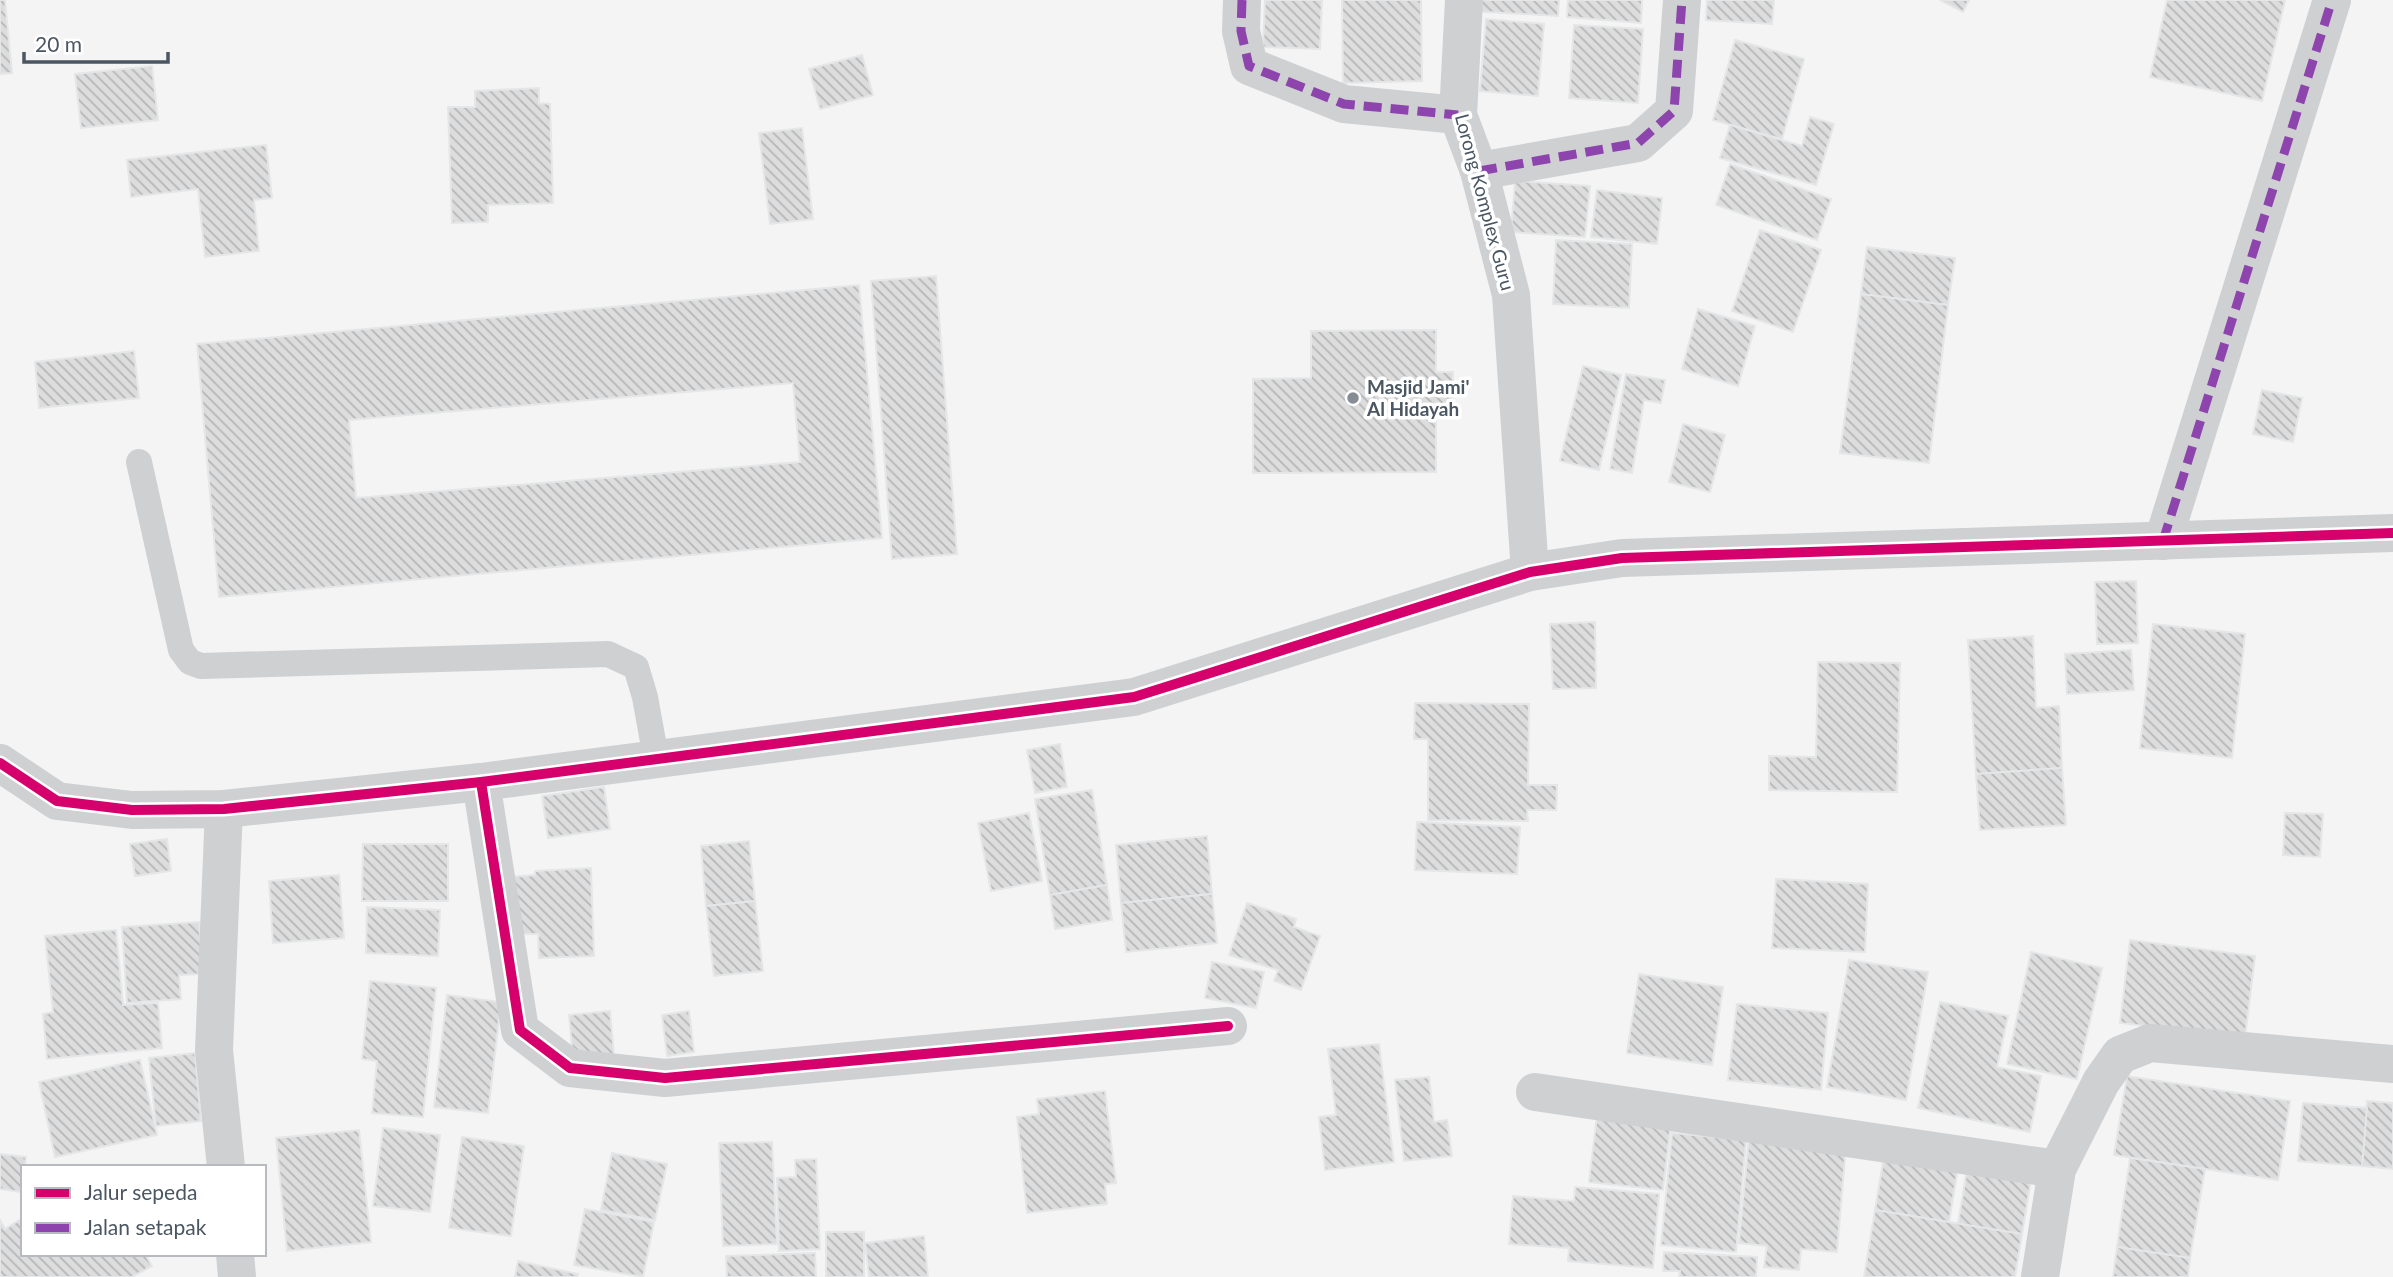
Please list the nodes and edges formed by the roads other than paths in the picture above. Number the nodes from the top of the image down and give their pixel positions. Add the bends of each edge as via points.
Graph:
1 (1242, 0) edge
2 (1464, 0) edge
3 (1682, 0) edge
4 (2332, 0) edge
5 (1458, 115) junction
6 (1479, 171) junction
7 (139, 462) dead end
8 (2393, 533) edge
9 (2163, 541) junction
10 (1530, 572) junction
11 (656, 758) junction
12 (0, 763) edge
13 (481, 782) junction
14 (224, 809) junction
15 (1228, 1026) dead end
16 (2393, 1064) edge
17 (1535, 1092) dead end
18 (226, 1165) edge
19 (2057, 1169) junction
20 (235, 1256) edge
21 (237, 1277) edge
22 (2040, 1277) edge

1 - 5 street via 1241,31 1249,66 1345,104
2 - 5 street, Lorong Komplex Guru
3 - 6 street via 1674,111 1637,143
4 - 9 street
5 - 6 street, Lorong Komplex Guru
6 - 10 street, Lorong Komplex Guru via 1511,295
7 - 11 lane via 181,650 190,662 201,666 608,654 636,667
8 - 9 street
9 - 10 street via 1622,558
10 - 11 street via 1134,697
11 - 13 street
12 - 14 street via 57,801 132,810
13 - 14 street
13 - 15 street via 520,1030 570,1068 665,1078
14 - 18 street via 214,1050
16 - 19 street via 2150,1043 2120,1055 2101,1082
17 - 19 street
19 - 22 street
20 - 21 street

